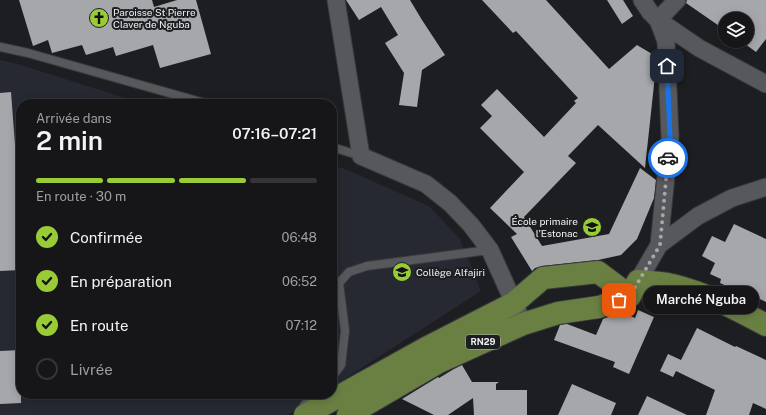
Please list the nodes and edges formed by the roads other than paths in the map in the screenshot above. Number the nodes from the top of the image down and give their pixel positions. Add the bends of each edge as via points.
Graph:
1 (336, 0) edge
2 (642, 0) edge
3 (677, 0) edge
4 (658, 20) junction
5 (0, 47) edge
6 (766, 84) edge
7 (190, 99) edge
8 (337, 148) edge
9 (361, 156) junction
10 (766, 187) edge
11 (660, 245) junction
12 (490, 250) junction
13 (634, 288) junction
14 (514, 303) junction
15 (523, 324) junction
16 (766, 325) edge
17 (337, 370) edge
18 (337, 393) edge
19 (326, 399) edge
20 (314, 405) edge
21 (348, 415) edge

1 - 9 street
2 - 4 street
3 - 4 street
4 - 6 street via 699,48
4 - 11 street via 666,41 670,137
5 - 7 lane
8 - 9 lane
9 - 12 street via 426,184 450,203
10 - 11 street via 732,198 698,216
11 - 13 street
12 - 14 street
12 - 17 lane via 367,266 349,272 339,283 345,331 341,364
13 - 14 main road, RN29 via 598,272 543,278
13 - 15 main road, RN29 via 599,307 558,313
13 - 16 main road, RN29 via 671,284 720,301
14 - 15 street
14 - 18 main road, RN29
15 - 21 main road, RN29 via 439,362
19 - 20 main road, RN29

